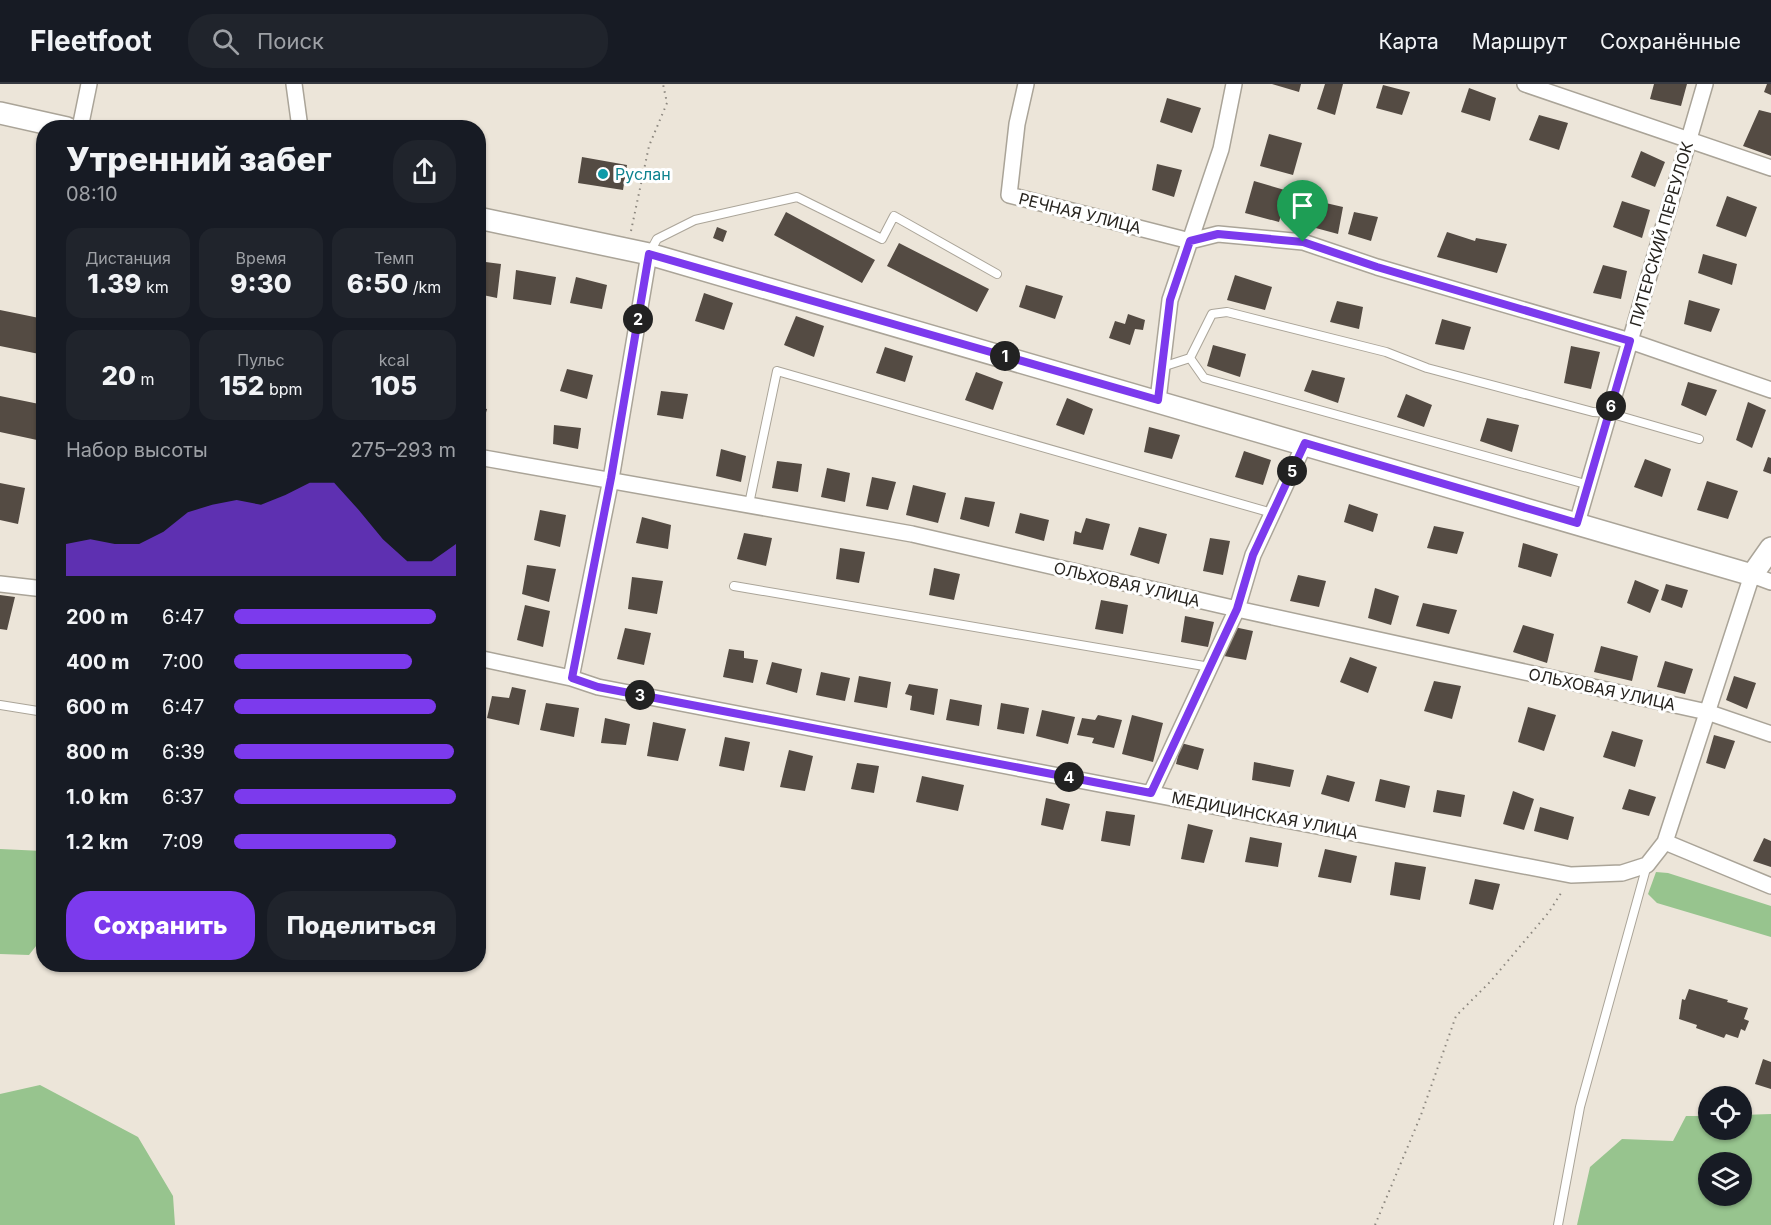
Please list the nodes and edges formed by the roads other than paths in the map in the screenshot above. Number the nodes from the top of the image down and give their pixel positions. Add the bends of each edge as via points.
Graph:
1 (89, 84) edge
2 (294, 84) edge
3 (1026, 84) edge
4 (1234, 84) edge
5 (1525, 84) edge
6 (1705, 84) edge
7 (0, 112) edge
8 (82, 120) edge
9 (299, 120) edge
10 (36, 121) edge
11 (1689, 140) junction
12 (1771, 168) edge
13 (486, 220) edge
14 (1190, 241) junction
15 (649, 254) junction
16 (997, 274) dead end
17 (1630, 341) junction
18 (1190, 358) junction
19 (1162, 367) junction
20 (1771, 390) edge
21 (1158, 400) junction
22 (1609, 413) junction
23 (1699, 439) dead end
24 (1305, 443) junction
25 (486, 458) edge
26 (611, 478) junction
27 (1588, 485) junction
28 (749, 504) junction
29 (1272, 513) junction
30 (1577, 523) junction
31 (1771, 548) edge
32 (1761, 578) edge
33 (0, 584) edge
34 (734, 586) dead end
35 (36, 588) edge
36 (1237, 609) junction
37 (486, 660) edge
38 (1210, 667) junction
39 (572, 678) junction
40 (0, 705) edge
41 (36, 710) edge
42 (1707, 712) junction
43 (1771, 734) edge
44 (1151, 793) junction
45 (1665, 842) junction
46 (1647, 865) junction
47 (1771, 886) edge
48 (1558, 1225) edge

1 - 8 street
2 - 9 street
3 - 14 street, РЕЧНАЯ УЛИЦА via 1009,195
4 - 14 street via 1221,149
5 - 11 street
6 - 11 street, ПИТЕРСКИЙ ПЕРЕУЛОК
7 - 10 street
11 - 12 street
11 - 17 street, ПИТЕРСКИЙ ПЕРЕУЛОК
13 - 15 street
14 - 17 street via 1218,234 1303,242
14 - 19 street via 1170,300
15 - 16 lane via 657,239 695,220 797,196 882,239 894,216
15 - 21 street
15 - 26 street
17 - 20 street
17 - 22 street, ПИТЕРСКИЙ ПЕРЕУЛОК
18 - 19 lane
18 - 22 lane via 1212,314 1227,312 1386,352 1427,368 1593,412
18 - 27 lane via 1204,378
19 - 21 street
21 - 24 street
22 - 23 lane
22 - 27 street, ПИТЕРСКИЙ ПЕРЕУЛОК
24 - 29 street
24 - 30 street
25 - 26 street, ОЛЬХОВАЯ УЛИЦА
26 - 28 street, ОЛЬХОВАЯ УЛИЦА
26 - 39 street
27 - 30 street, ПИТЕРСКИЙ ПЕРЕУЛОК
28 - 29 lane via 777,371
28 - 36 street, ОЛЬХОВАЯ УЛИЦА via 912,534
29 - 36 street via 1253,555
30 - 32 street
31 - 32 street
32 - 42 street
33 - 35 street
34 - 38 lane
36 - 38 street
36 - 42 street, ОЛЬХОВАЯ УЛИЦА
37 - 39 street, МЕДИЦИНСКАЯ УЛИЦА
38 - 44 street
39 - 44 street, МЕДИЦИНСКАЯ УЛИЦА via 598,687
40 - 41 lane
42 - 43 street, ОЛЬХОВАЯ УЛИЦА
42 - 45 street
44 - 46 street, МЕДИЦИНСКАЯ УЛИЦА via 1571,875 1622,873
45 - 46 street
45 - 47 street
46 - 48 lane via 1580,1107

